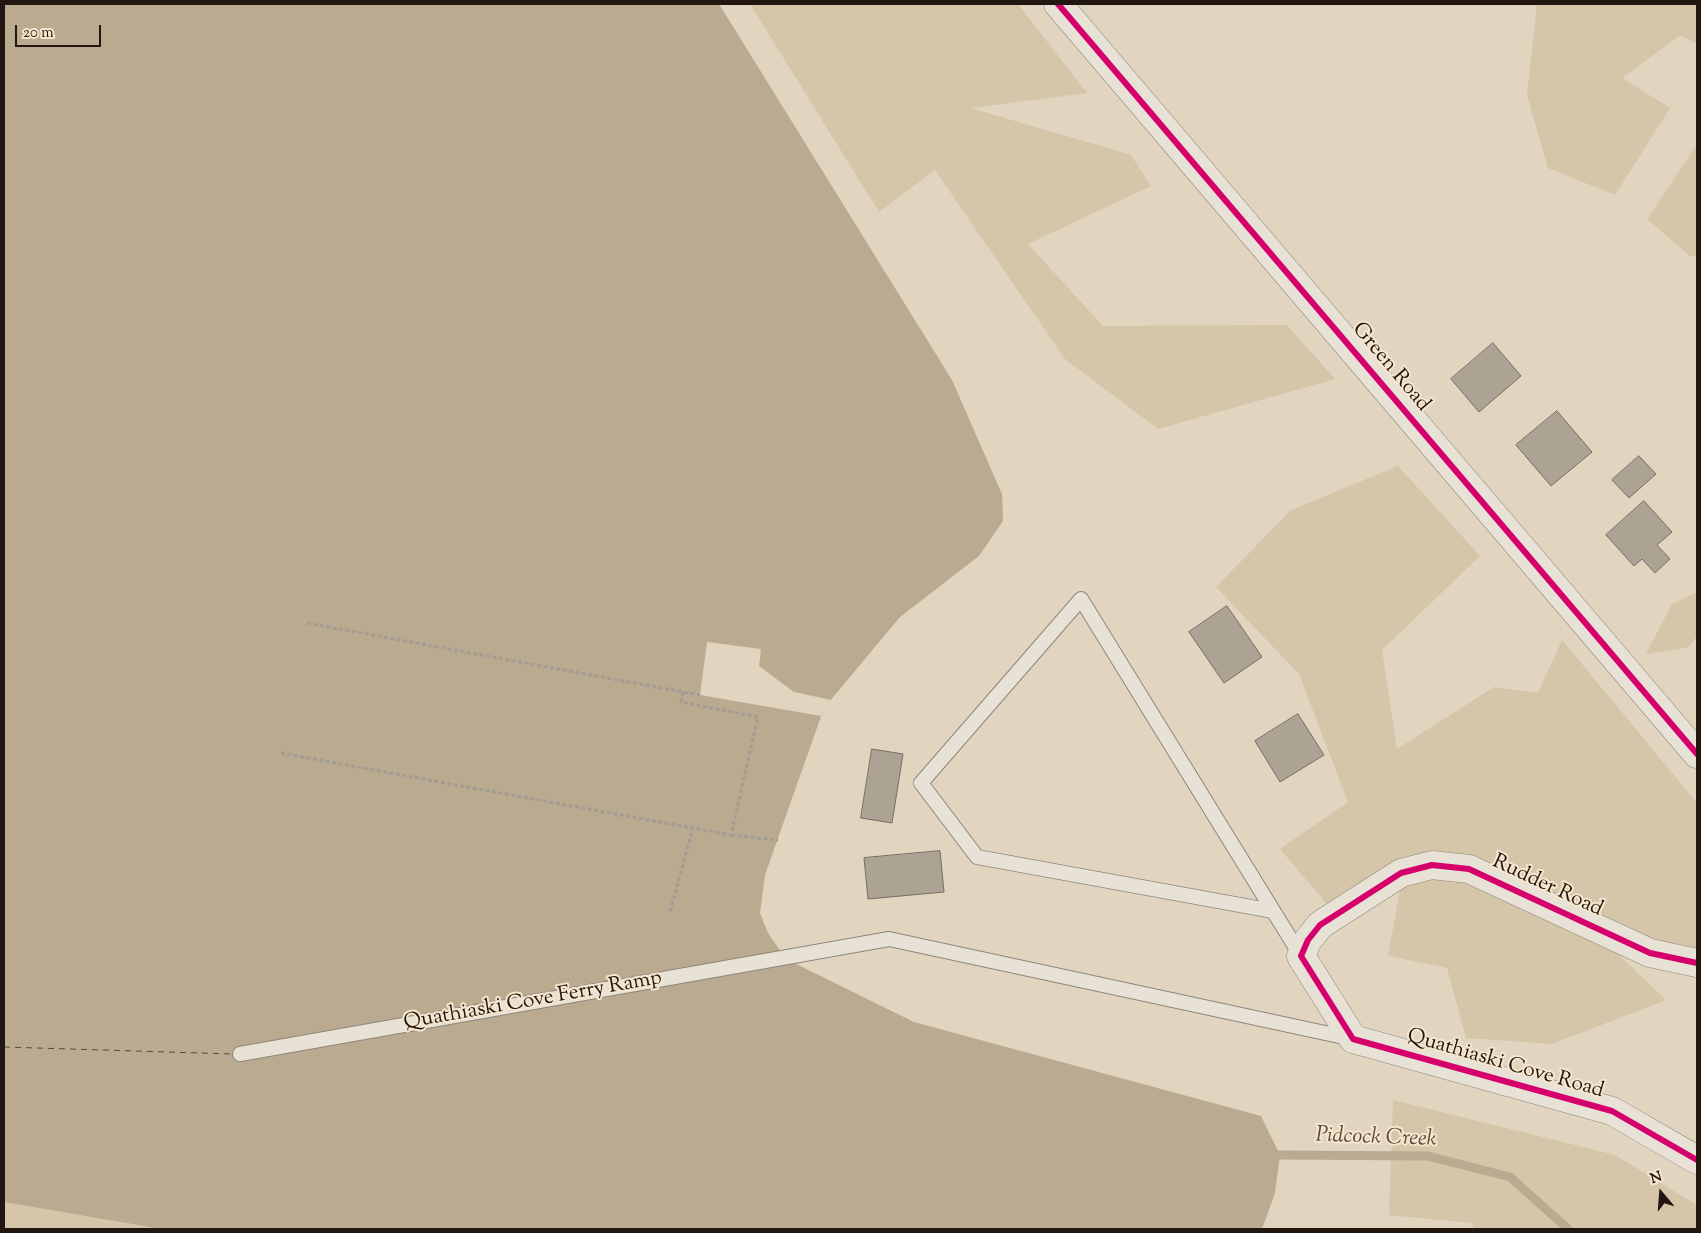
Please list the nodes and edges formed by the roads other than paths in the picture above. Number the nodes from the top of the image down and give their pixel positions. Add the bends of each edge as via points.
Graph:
1 (1058, 4) edge
2 (1697, 754) edge
3 (1273, 912) junction
4 (1302, 956) junction
5 (1697, 963) edge
6 (1353, 1039) junction
7 (240, 1054) dead end
8 (1697, 1160) edge

1 - 2 street, Green Road
3 - 3 lane via 1081,599 921,783 977,857
3 - 4 lane
4 - 5 street, Rudder Road via 1308,940 1320,925 1401,873 1432,865 1469,869 1650,953
4 - 6 street
6 - 7 lane, Quathiaski Cove Ferry Ramp via 889,939
6 - 8 street, Quathiaski Cove Road via 1612,1112

